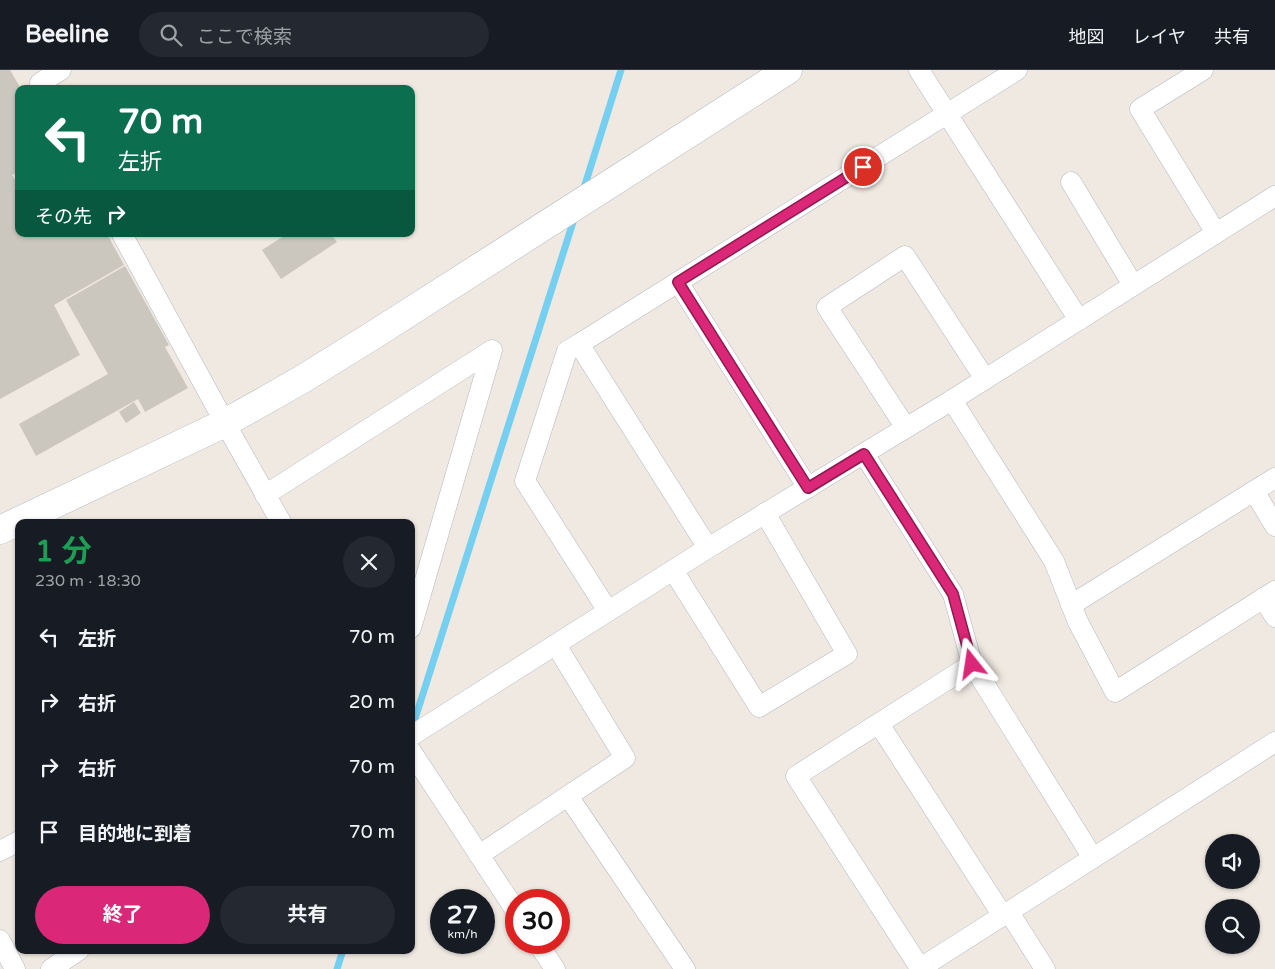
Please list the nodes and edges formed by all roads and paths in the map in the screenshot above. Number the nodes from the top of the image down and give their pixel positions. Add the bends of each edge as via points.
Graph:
1 (61, 70) edge
2 (788, 70) edge
3 (920, 70) edge
4 (1017, 70) edge
5 (1203, 70) edge
6 (39, 81) edge
7 (947, 114) junction
8 (1071, 182) dead end
9 (1275, 196) edge
10 (1216, 233) junction
11 (124, 237) edge
12 (678, 282) junction
13 (1133, 285) junction
14 (1079, 320) junction
15 (580, 344) junction
16 (985, 379) junction
17 (952, 400) junction
18 (225, 423) junction
19 (906, 428) junction
20 (864, 454) junction
21 (1275, 478) edge
22 (808, 488) junction
23 (1254, 491) junction
24 (266, 495) junction
25 (765, 513) junction
26 (23, 519) edge
27 (279, 519) edge
28 (15, 523) edge
29 (1275, 526) edge
30 (0, 530) edge
31 (708, 548) junction
32 (673, 570) junction
33 (1269, 594) edge
34 (1071, 606) junction
35 (608, 611) junction
36 (415, 614) edge
37 (1275, 617) edge
38 (556, 644) junction
39 (972, 664) junction
40 (879, 724) junction
41 (415, 733) edge
42 (1275, 742) edge
43 (415, 757) edge
44 (568, 796) junction
45 (15, 843) edge
46 (0, 852) edge
47 (479, 855) junction
48 (1093, 858) junction
49 (505, 894) edge
50 (1006, 914) junction
51 (0, 940) edge
52 (73, 954) edge
53 (545, 954) edge
54 (15, 969) edge
55 (51, 969) edge
56 (555, 969) edge
57 (685, 969) edge
58 (920, 969) edge
59 (1045, 969) edge

1 - 6 street
2 - 18 street via 302,380
3 - 7 street
4 - 7 street
5 - 10 street via 1140,109
7 - 12 street
7 - 14 street
8 - 13 street
9 - 10 street
10 - 13 street
11 - 18 street
12 - 15 street
12 - 22 street
13 - 14 street
14 - 16 street
15 - 31 street
15 - 35 street via 567,351 525,481
16 - 17 street
16 - 19 street via 905,256 826,307
17 - 19 street
17 - 34 street via 1054,562
18 - 24 street
18 - 26 street
19 - 20 street
20 - 22 street
20 - 39 street via 953,594
21 - 23 street
22 - 25 street
23 - 29 street
23 - 34 street
24 - 27 street
24 - 36 street via 492,350
25 - 31 street
25 - 32 street via 847,654 759,706
28 - 30 street
31 - 32 street
32 - 35 street
33 - 34 street via 1115,692
33 - 37 street
35 - 38 street
38 - 41 street
38 - 44 street via 625,758
39 - 40 street
39 - 48 street
40 - 50 street
40 - 58 street via 796,776
42 - 48 street
43 - 47 street
44 - 47 street
44 - 57 street
45 - 46 street
47 - 49 street
48 - 50 street
50 - 58 street
50 - 59 street
51 - 54 street
52 - 55 street
53 - 56 street

